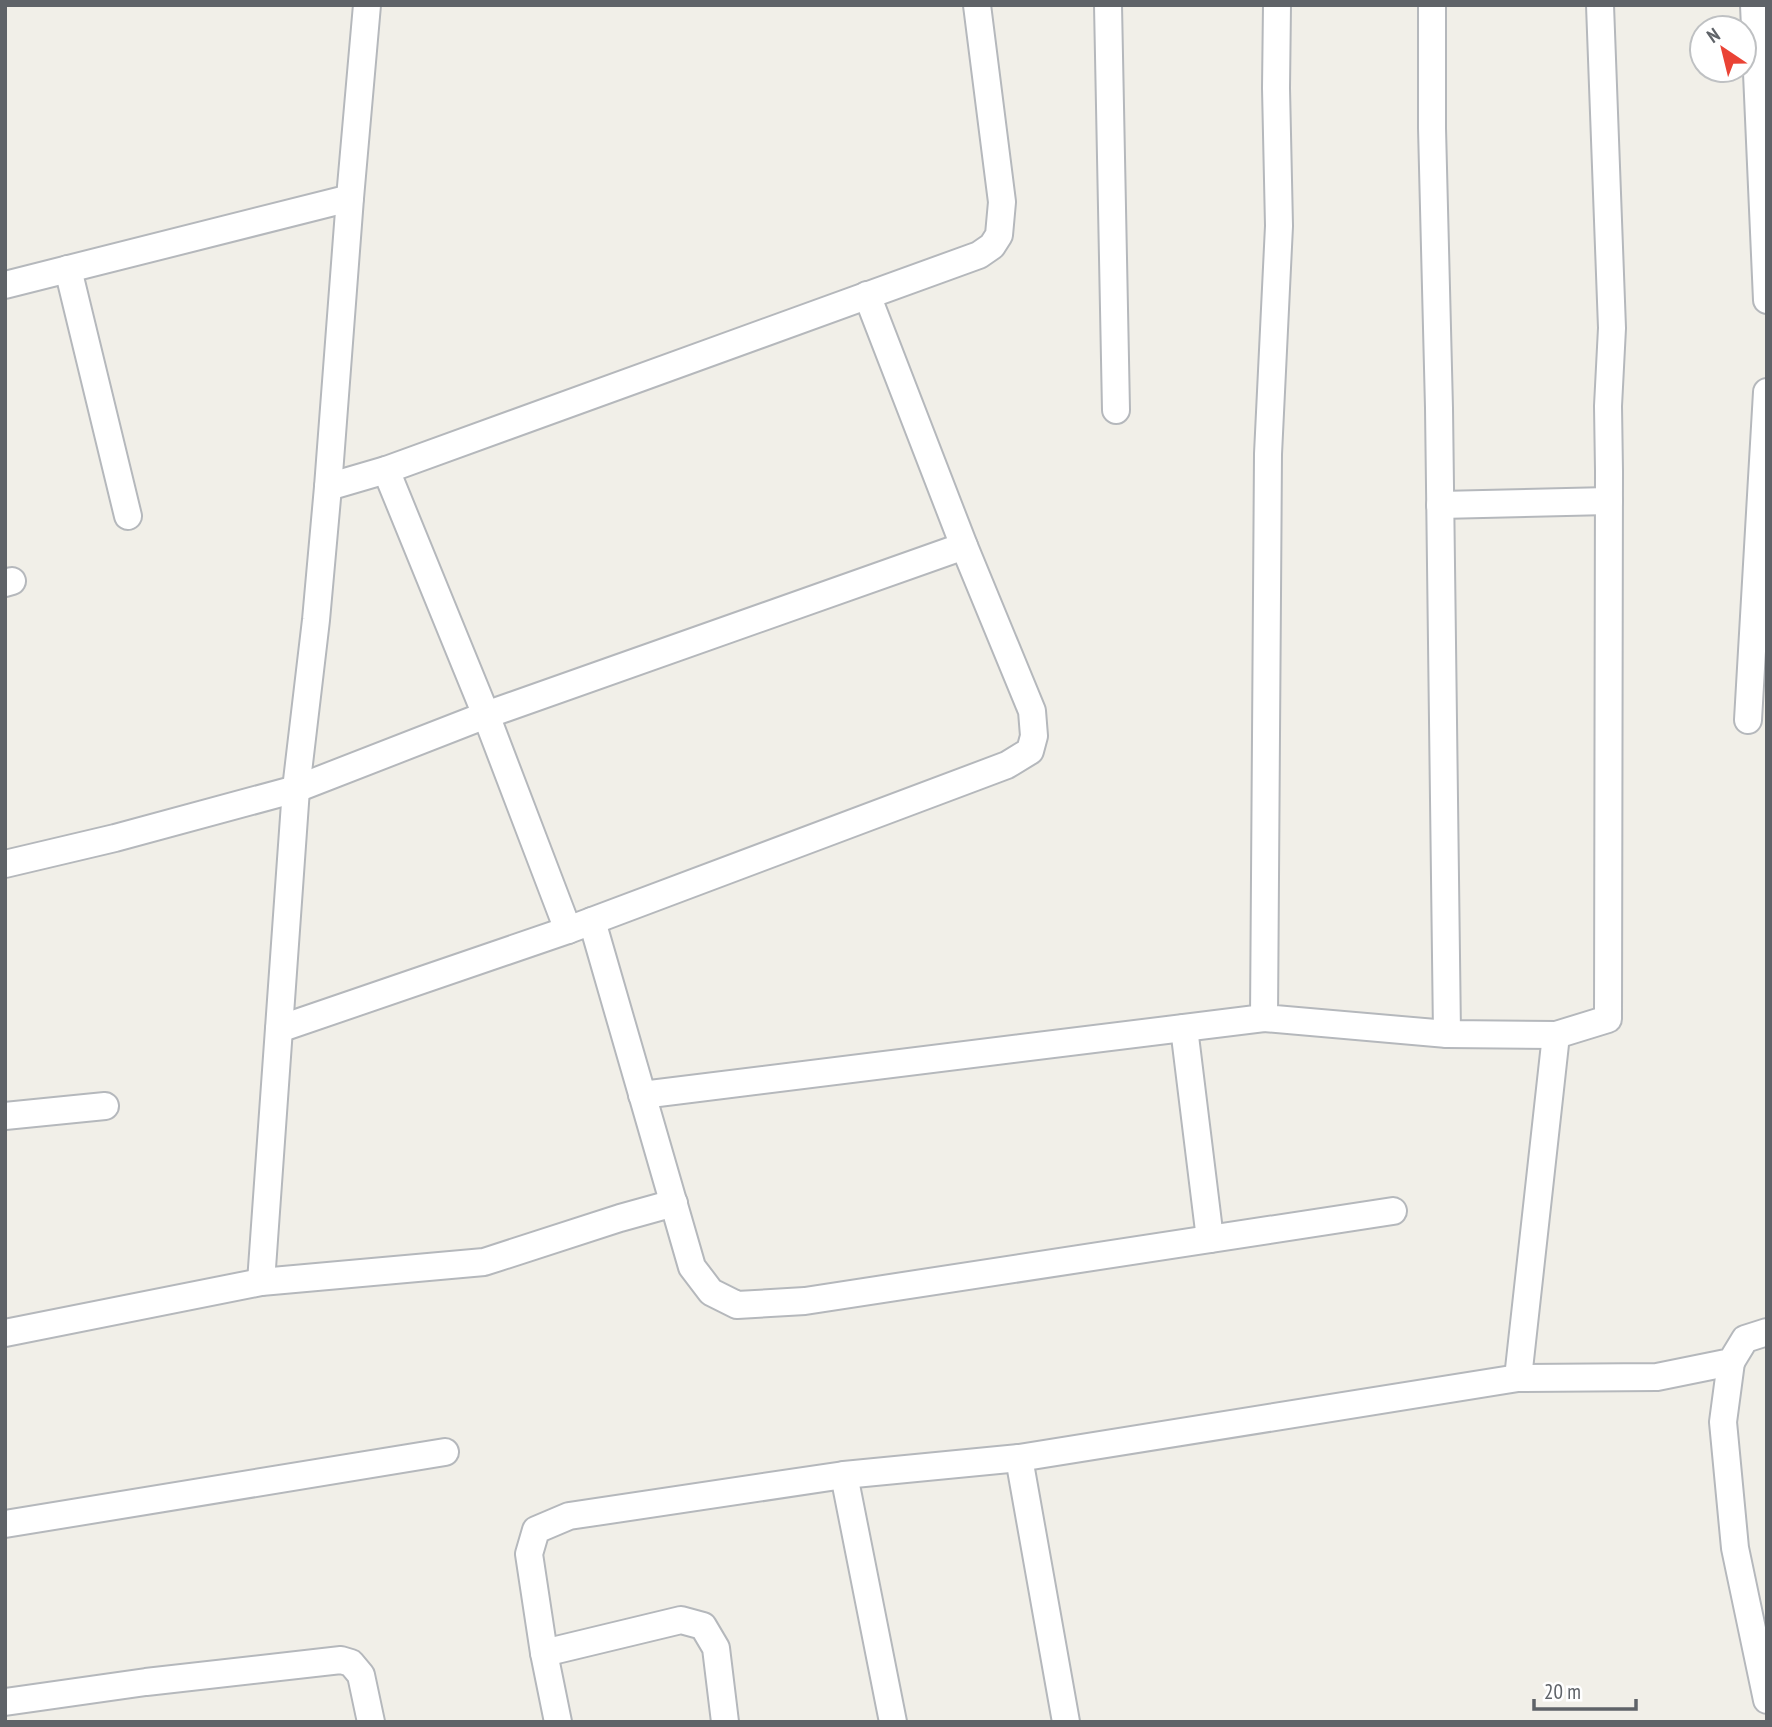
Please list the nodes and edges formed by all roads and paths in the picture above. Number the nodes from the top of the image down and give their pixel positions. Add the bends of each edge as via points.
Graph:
1 (367, 5) edge
2 (977, 5) edge
3 (1108, 5) edge
4 (1278, 5) edge
5 (1432, 5) edge
6 (1601, 5) edge
7 (1754, 5) edge
8 (350, 198) junction
9 (68, 270) junction
10 (5, 285) edge
11 (867, 295) junction
12 (1767, 300) edge
13 (1767, 392) edge
14 (1116, 410) dead end
15 (386, 470) junction
16 (328, 487) junction
17 (1609, 501) junction
18 (1440, 505) junction
19 (128, 516) dead end
20 (964, 546) junction
21 (486, 715) junction
22 (1748, 720) dead end
23 (296, 789) junction
24 (5, 864) edge
25 (592, 920) junction
26 (568, 930) junction
27 (1264, 1018) junction
28 (1184, 1028) junction
29 (279, 1029) junction
30 (1447, 1034) junction
31 (1556, 1035) junction
32 (642, 1095) junction
33 (105, 1106) dead end
34 (5, 1116) edge
35 (674, 1203) junction
36 (1393, 1211) dead end
37 (1210, 1239) junction
38 (261, 1282) junction
39 (1767, 1332) edge
40 (5, 1333) edge
41 (1731, 1362) junction
42 (1518, 1378) junction
43 (445, 1452) dead end
44 (1019, 1458) junction
45 (844, 1475) junction
46 (5, 1524) edge
47 (544, 1653) junction
48 (1767, 1700) edge
49 (23, 1707) edge
50 (371, 1722) edge
51 (558, 1722) edge
52 (725, 1722) edge
53 (893, 1722) edge
54 (1066, 1722) edge

1 - 8 street
2 - 11 street via 1002,202 999,235 979,255
3 - 14 street
4 - 27 street via 1279,226 1268,454
5 - 18 street
6 - 17 street via 1612,328
7 - 12 street
8 - 9 street
8 - 16 street
9 - 10 street
9 - 19 street
11 - 15 street
11 - 20 street
13 - 22 street
15 - 16 street
15 - 21 street
16 - 23 street
17 - 18 street
17 - 31 street via 1608,1019
18 - 30 street
20 - 21 street
20 - 25 street via 1032,711 1030,751 1007,765
21 - 23 street
21 - 26 street
23 - 24 street
23 - 29 street
25 - 26 street
25 - 32 street
26 - 29 street
27 - 28 street
27 - 30 street
28 - 32 street
28 - 37 street
29 - 38 street
30 - 31 street
31 - 42 street
32 - 35 street
33 - 34 street
35 - 37 street via 692,1267 711,1292 737,1305 805,1301
35 - 38 street via 484,1262
36 - 37 street
38 - 40 street
39 - 41 street via 1745,1339
41 - 42 street via 1657,1377
41 - 48 street via 1723,1422 1735,1548
42 - 44 street
43 - 46 street
44 - 45 street
44 - 54 street
45 - 47 street via 569,1516 536,1531 528,1554
45 - 53 street
47 - 51 street
47 - 52 street via 681,1620 703,1626 716,1648
49 - 50 street via 146,1682 341,1660 351,1663 361,1675

